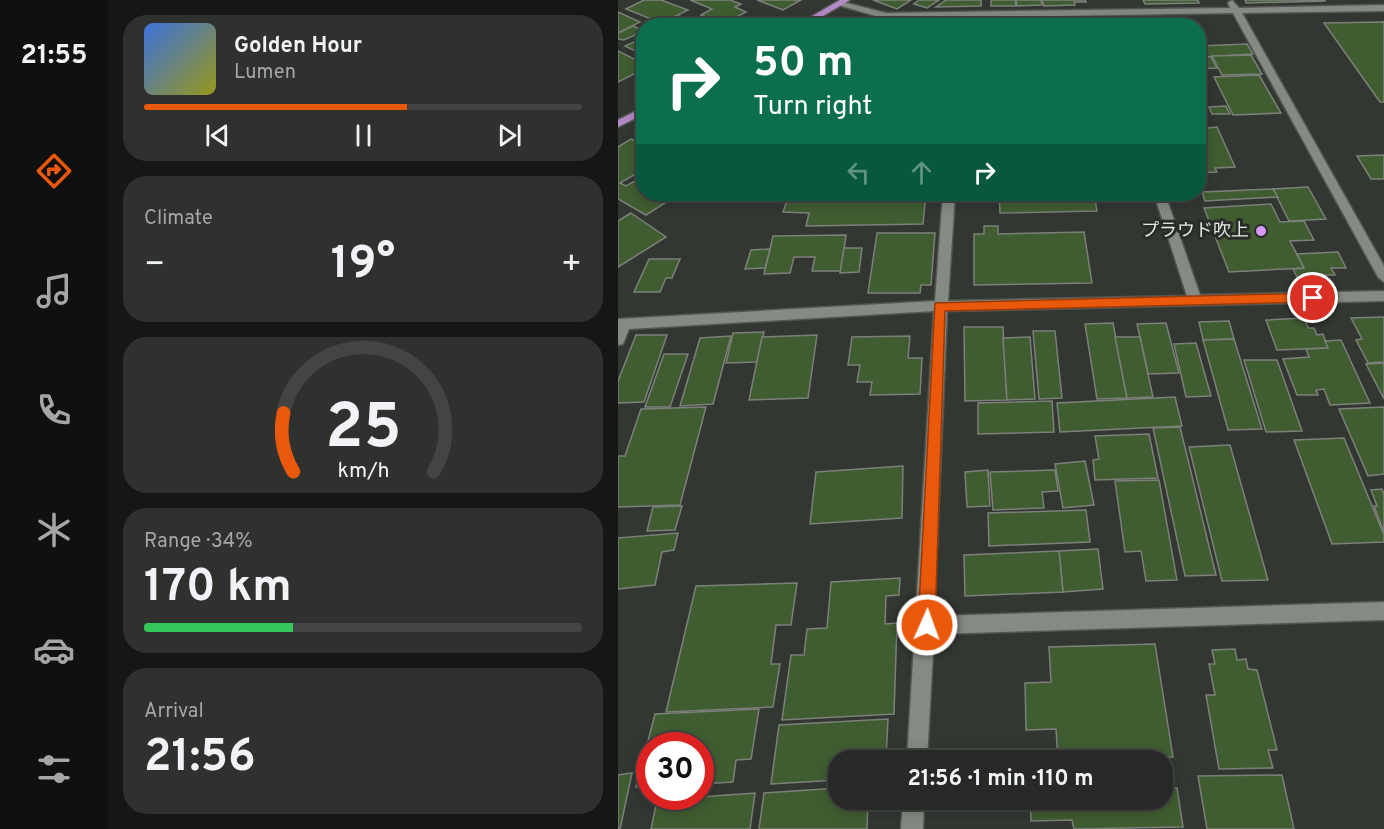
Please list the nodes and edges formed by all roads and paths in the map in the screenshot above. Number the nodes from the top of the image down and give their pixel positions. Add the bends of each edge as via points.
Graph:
1 (843, 2) edge
2 (1233, 5) edge
3 (1384, 8) edge
4 (1100, 12) junction
5 (964, 15) junction
6 (814, 18) edge
7 (964, 18) edge
8 (1102, 18) edge
9 (636, 114) edge
10 (618, 124) edge
11 (948, 201) edge
12 (1161, 201) edge
13 (1384, 277) edge
14 (1384, 296) edge
15 (1195, 301) junction
16 (939, 306) junction
17 (621, 323) edge
18 (618, 340) edge
19 (1384, 611) edge
20 (927, 625) junction
21 (918, 750) edge
22 (914, 810) edge
23 (912, 829) edge

1 - 5 street via 886,16
1 - 6 main road
2 - 3 street
2 - 4 street
2 - 13 street
4 - 5 street
4 - 8 street
5 - 7 street
9 - 10 main road
11 - 16 street
12 - 15 street
14 - 15 street
15 - 16 street
16 - 17 street
16 - 20 street
17 - 18 street
19 - 20 street
20 - 21 street
22 - 23 street

